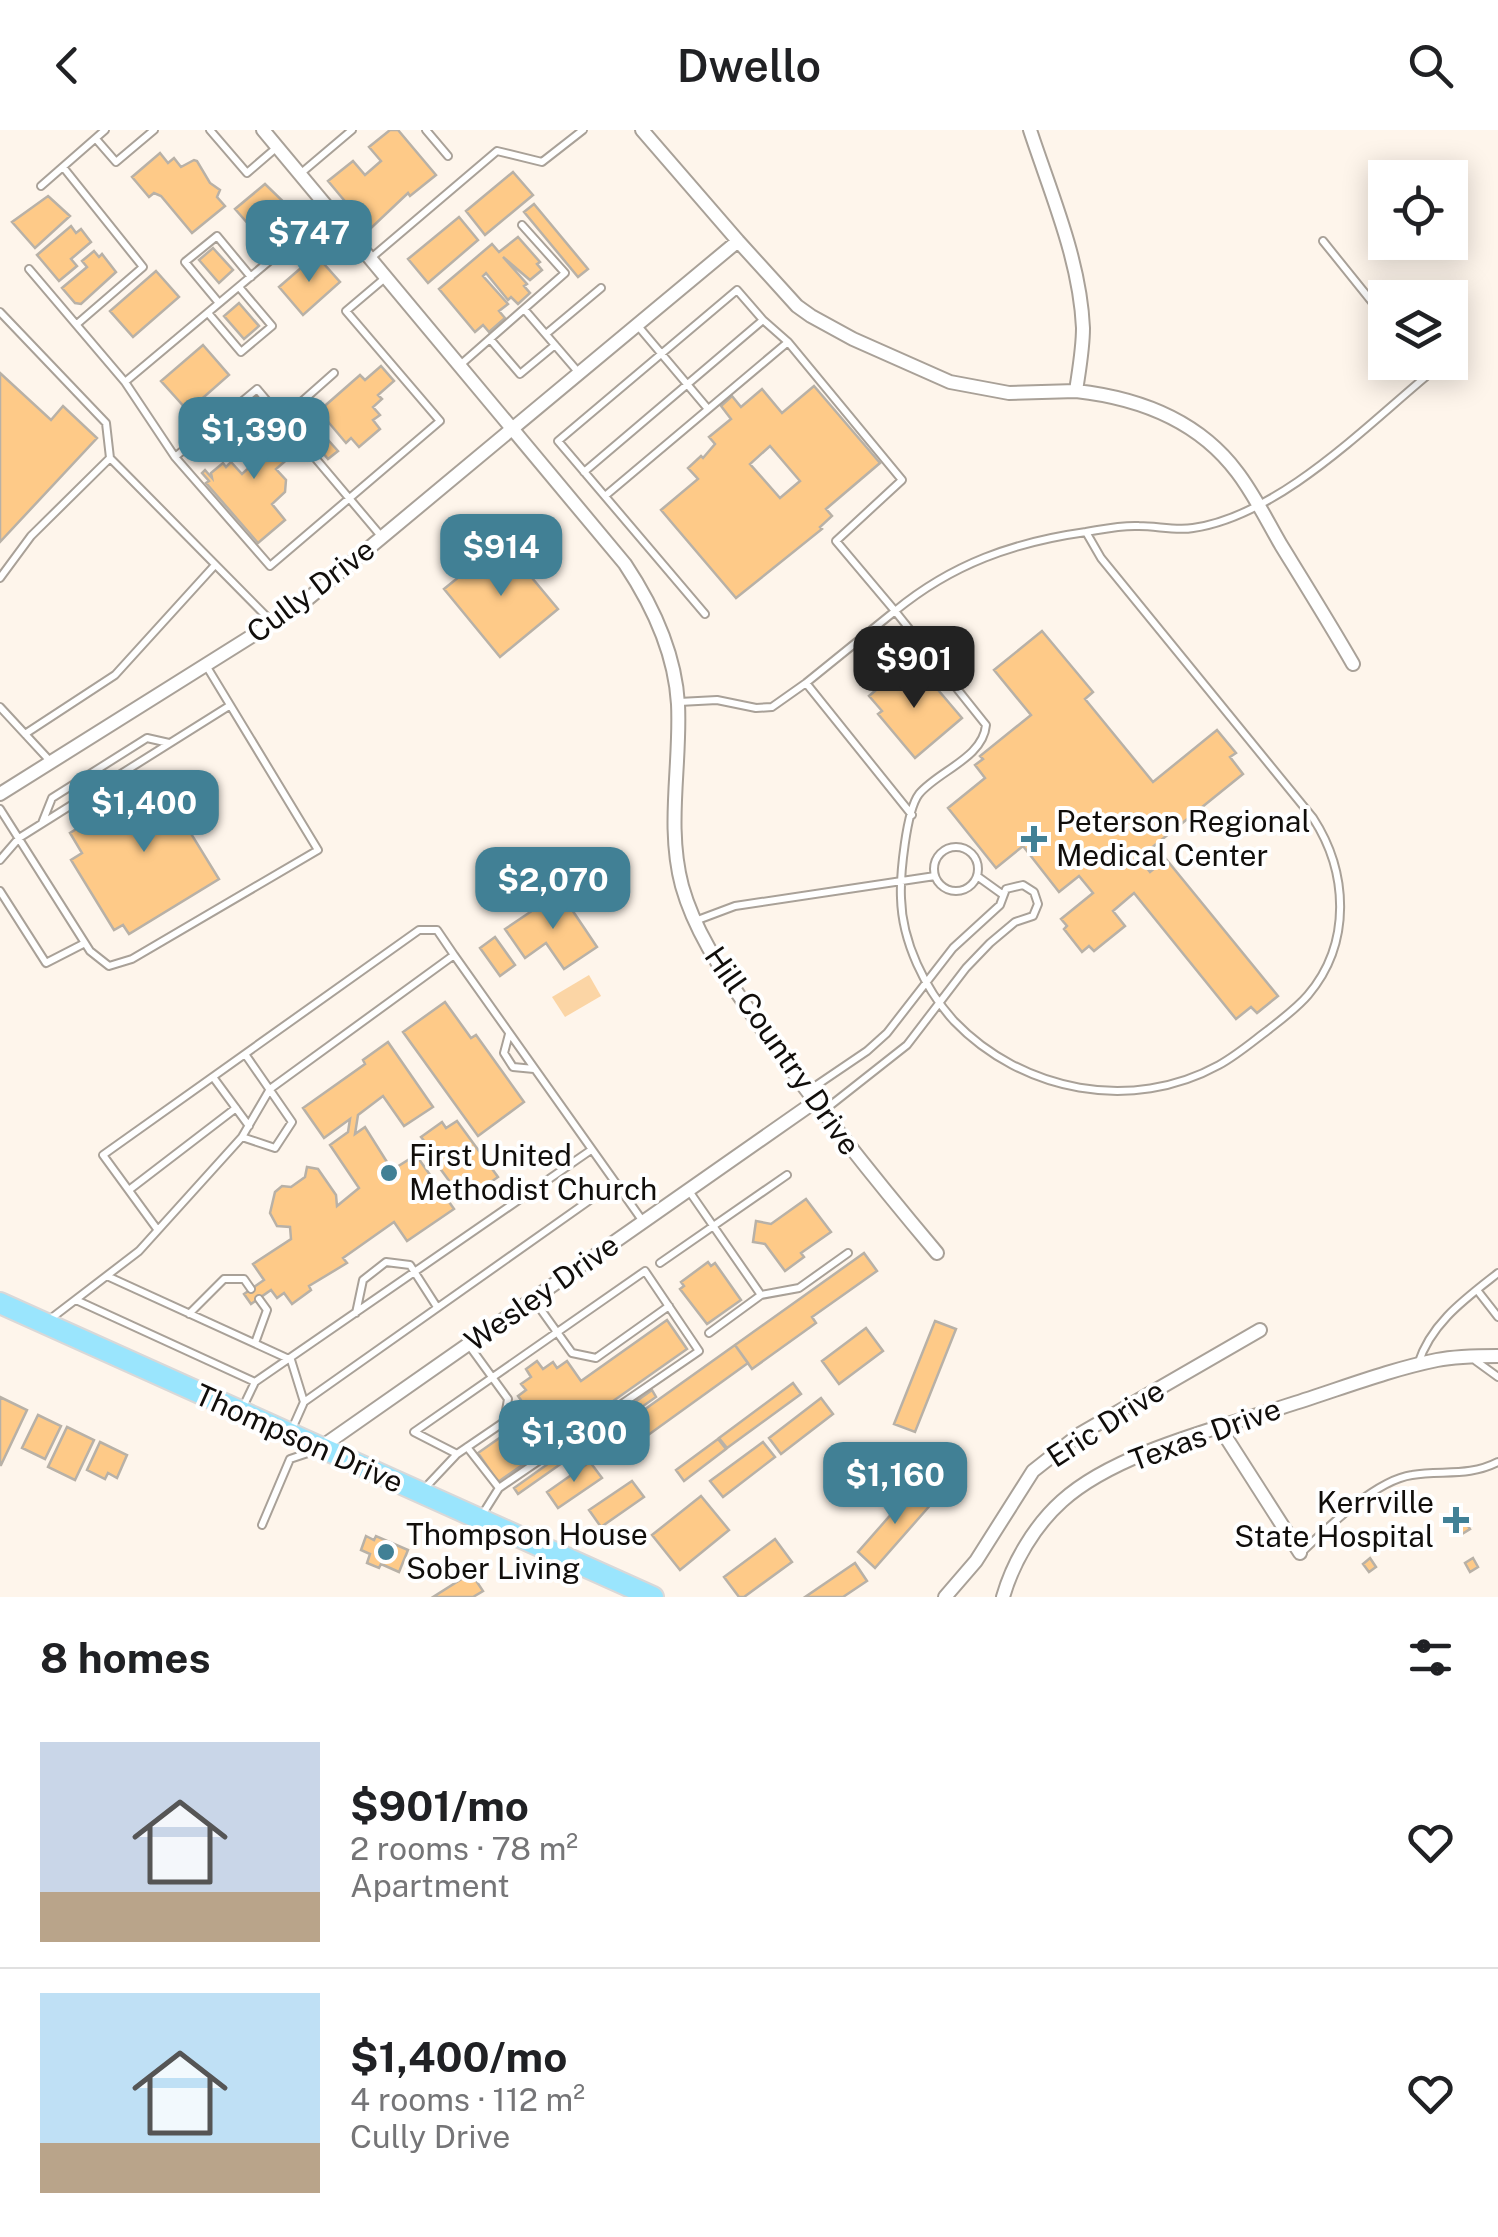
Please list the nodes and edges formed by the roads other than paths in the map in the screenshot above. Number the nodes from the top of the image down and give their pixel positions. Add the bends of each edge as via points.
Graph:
1 (105, 130) edge
2 (154, 130) edge
3 (210, 130) edge
4 (263, 130) edge
5 (352, 130) edge
6 (426, 130) edge
7 (583, 130) edge
8 (642, 130) edge
9 (1030, 130) edge
10 (96, 138) junction
11 (277, 147) junction
12 (448, 156) dead end
13 (63, 167) junction
14 (299, 174) junction
15 (41, 186) dead end
16 (329, 212) junction
17 (522, 224) dead end
18 (1324, 240) dead end
19 (738, 241) junction
20 (369, 260) junction
21 (29, 268) dead end
22 (251, 277) junction
23 (385, 278) junction
24 (239, 287) junction
25 (601, 288) dead end
26 (1368, 296) edge
27 (220, 303) junction
28 (524, 309) junction
29 (0, 312) edge
30 (208, 312) junction
31 (763, 320) junction
32 (76, 324) junction
33 (638, 326) junction
34 (546, 334) junction
35 (490, 338) junction
36 (788, 342) junction
37 (555, 345) junction
38 (661, 354) junction
39 (458, 366) junction
40 (334, 373) dead end
41 (580, 374) junction
42 (1422, 380) edge
43 (125, 382) junction
44 (688, 384) junction
45 (1076, 391) junction
46 (708, 408) junction
47 (282, 419) junction
48 (511, 430) junction
49 (175, 457) junction
50 (110, 458) junction
51 (584, 472) junction
52 (605, 496) junction
53 (349, 498) junction
54 (1257, 505) junction
55 (1086, 532) junction
56 (382, 537) junction
57 (215, 565) junction
58 (0, 578) edge
59 (895, 610) junction
60 (706, 614) dead end
61 (274, 624) junction
62 (1354, 664) dead end
63 (206, 666) junction
64 (806, 683) junction
65 (678, 702) junction
66 (229, 706) junction
67 (0, 707) edge
68 (25, 734) junction
69 (170, 744) junction
70 (50, 762) junction
71 (0, 794) edge
72 (0, 809) edge
73 (912, 815) junction
74 (41, 824) junction
75 (19, 838) junction
76 (0, 860) edge
77 (935, 876) junction
78 (977, 876) junction
79 (901, 881) junction
80 (0, 891) edge
81 (1002, 894) junction
82 (694, 922) junction
83 (85, 943) junction
84 (454, 955) junction
85 (927, 984) junction
86 (940, 1004) junction
87 (509, 1033) junction
88 (245, 1054) junction
89 (534, 1070) junction
90 (213, 1077) junction
91 (270, 1089) junction
92 (813, 1103) junction
93 (236, 1108) junction
94 (249, 1126) junction
95 (242, 1137) junction
96 (590, 1150) junction
97 (787, 1175) dead end
98 (614, 1183) junction
99 (129, 1190) junction
100 (688, 1190) junction
101 (643, 1222) junction
102 (713, 1226) junction
103 (158, 1229) junction
104 (848, 1253) dead end
105 (937, 1253) dead end
106 (660, 1263) dead end
107 (414, 1273) junction
108 (1498, 1273) edge
109 (107, 1276) junction
110 (251, 1289) dead end
111 (1477, 1290) junction
112 (761, 1295) junction
113 (258, 1298) dead end
114 (533, 1299) junction
115 (74, 1300) junction
116 (0, 1303) edge
117 (437, 1306) junction
118 (669, 1306) junction
119 (356, 1313) junction
120 (190, 1314) junction
121 (1498, 1317) edge
122 (44, 1323) junction
123 (1260, 1330) dead end
124 (557, 1332) junction
125 (709, 1333) dead end
126 (255, 1344) junction
127 (468, 1344) junction
128 (1466, 1356) junction
129 (1498, 1356) edge
130 (291, 1360) junction
131 (1418, 1364) junction
132 (1498, 1377) edge
133 (492, 1378) junction
134 (255, 1382) junction
135 (304, 1402) junction
136 (240, 1412) junction
137 (1220, 1428) junction
138 (290, 1434) junction
139 (467, 1447) junction
140 (320, 1448) junction
141 (457, 1454) junction
142 (1498, 1462) edge
143 (499, 1488) junction
144 (420, 1494) junction
145 (479, 1521) junction
146 (262, 1524) dead end
147 (1300, 1553) joint
148 (653, 1597) edge
149 (945, 1597) edge
150 (1003, 1597) edge

1 - 10 lane
2 - 10 lane via 116,162
3 - 11 lane via 247,173
4 - 11 street, Hill Country Drive
5 - 14 lane
6 - 12 lane
7 - 20 lane via 542,162 497,151
8 - 19 street
9 - 45 street via 1080,300
10 - 13 lane
11 - 14 street, Hill Country Drive
13 - 15 lane
13 - 32 lane via 144,266
14 - 16 street, Hill Country Drive
16 - 20 street, Hill Country Drive
16 - 22 lane
17 - 28 lane via 565,273
18 - 26 lane
19 - 33 street, Cully Drive
19 - 45 street via 810,316 906,364 979,390
20 - 23 street, Hill Country Drive
21 - 32 lane
22 - 24 lane
22 - 27 lane via 216,236 185,262
23 - 39 street, Hill Country Drive
23 - 53 lane via 346,311 440,421
24 - 27 lane
24 - 30 lane via 272,326 241,352
25 - 34 lane
27 - 30 lane
28 - 34 lane
28 - 35 lane
29 - 50 lane via 106,423
30 - 43 lane
31 - 36 lane
31 - 38 lane via 737,290
31 - 44 lane
32 - 43 lane
33 - 38 lane
33 - 41 street, Cully Drive
34 - 37 lane
35 - 37 lane via 520,374
35 - 39 lane
36 - 46 lane
36 - 59 lane via 902,480 836,541
37 - 41 lane
38 - 44 lane
38 - 51 lane via 558,441
39 - 48 street, Hill Country Drive
40 - 47 lane
41 - 48 street, Cully Drive
42 - 54 lane via 1312,470
43 - 49 lane
44 - 46 lane
44 - 51 lane
45 - 54 street via 1107,394 1176,419 1237,472
46 - 52 lane
47 - 49 lane via 257,389
47 - 53 lane
48 - 56 street, Cully Drive
48 - 65 street, Hill Country Drive via 641,589 663,633
49 - 53 lane via 270,566
50 - 57 lane
50 - 58 lane via 31,536
51 - 52 lane
52 - 60 lane
53 - 56 lane
54 - 55 lane via 1190,529
54 - 62 street
55 - 59 lane via 990,554
55 - 86 lane via 1323,834 1339,874 1337,936 1309,994 1237,1054 1203,1073 1136,1091 1079,1088 1030,1074 993,1055
56 - 61 street, Cully Drive
57 - 61 lane
57 - 68 lane via 115,675
59 - 64 lane
59 - 73 lane via 986,725 978,745 920,792
61 - 63 street, Cully Drive
63 - 66 lane
63 - 70 street, Cully Drive
64 - 65 lane via 764,708
64 - 73 lane
65 - 82 street, Hill Country Drive via 674,846
66 - 69 lane
66 - 83 lane via 318,850 132,958 109,966
67 - 68 lane
68 - 70 lane
69 - 74 lane
69 - 74 lane via 147,738 52,798
70 - 71 street, Cully Drive
72 - 75 lane
73 - 79 lane
74 - 75 lane
75 - 76 lane
75 - 83 lane
77 - 78 lane via 953,891 968,888
77 - 78 lane via 940,853 960,847 973,854
77 - 79 lane
78 - 81 lane
79 - 82 lane via 735,906
79 - 85 lane via 908,936
80 - 83 lane via 46,963
81 - 85 lane via 1000,905 963,936
81 - 86 lane via 1017,884 1029,887 1036,911 990,943
82 - 92 street, Hill Country Drive
84 - 87 lane
84 - 88 lane via 437,930 419,930
84 - 91 lane
85 - 86 lane
85 - 92 lane
86 - 92 lane via 897,1056
87 - 89 lane
87 - 89 lane via 504,1053 513,1068
88 - 90 lane
88 - 91 lane
89 - 96 lane
90 - 93 lane
90 - 99 lane via 103,1156
91 - 94 lane
91 - 95 lane via 292,1122 275,1148
92 - 100 street, Wesley Drive
92 - 105 street, Hill Country Drive
93 - 94 lane
93 - 99 lane
94 - 95 lane
95 - 103 lane
96 - 98 lane
96 - 107 lane
97 - 102 lane
98 - 101 lane
98 - 117 lane
99 - 103 lane
100 - 101 street, Wesley Drive
100 - 102 lane
101 - 114 street, Wesley Drive
102 - 106 lane
102 - 112 lane
103 - 109 lane
104 - 112 lane via 799,1288
107 - 117 lane
107 - 119 lane
107 - 119 lane via 410,1265 386,1262 362,1280
108 - 111 lane
109 - 115 lane
109 - 120 lane
110 - 120 lane via 244,1279 224,1279
111 - 121 lane
111 - 131 lane via 1425,1343
112 - 125 lane
113 - 126 lane via 267,1310
114 - 124 lane
114 - 127 street, Wesley Drive
115 - 122 lane
115 - 134 lane
116 - 122 main road, Thompson Drive
117 - 135 lane
118 - 124 lane via 596,1358 572,1353
118 - 124 lane via 645,1271
118 - 143 lane via 700,1351
119 - 130 lane
120 - 126 lane
122 - 136 main road, Thompson Drive
123 - 149 street, Eric Drive via 1080,1434 1033,1471
124 - 133 lane
126 - 130 lane
127 - 133 lane
127 - 140 street, Wesley Drive
128 - 129 street, Texas Drive
128 - 131 street, Texas Drive
128 - 132 lane
130 - 134 lane
130 - 135 lane
131 - 137 street, Texas Drive
133 - 139 lane via 508,1398 504,1422
133 - 141 lane via 414,1432
134 - 136 lane
135 - 138 lane
136 - 138 main road, Thompson Drive
137 - 147 street
137 - 150 street, Texas Drive via 1102,1473 1060,1502 1024,1548
138 - 140 main road, Thompson Drive
139 - 141 lane
139 - 143 lane
140 - 144 main road, Thompson Drive
140 - 146 lane via 290,1459
141 - 144 lane
142 - 147 lane via 1468,1473 1388,1482
143 - 145 lane
144 - 145 main road, Thompson Drive
145 - 148 main road, Thompson Drive

